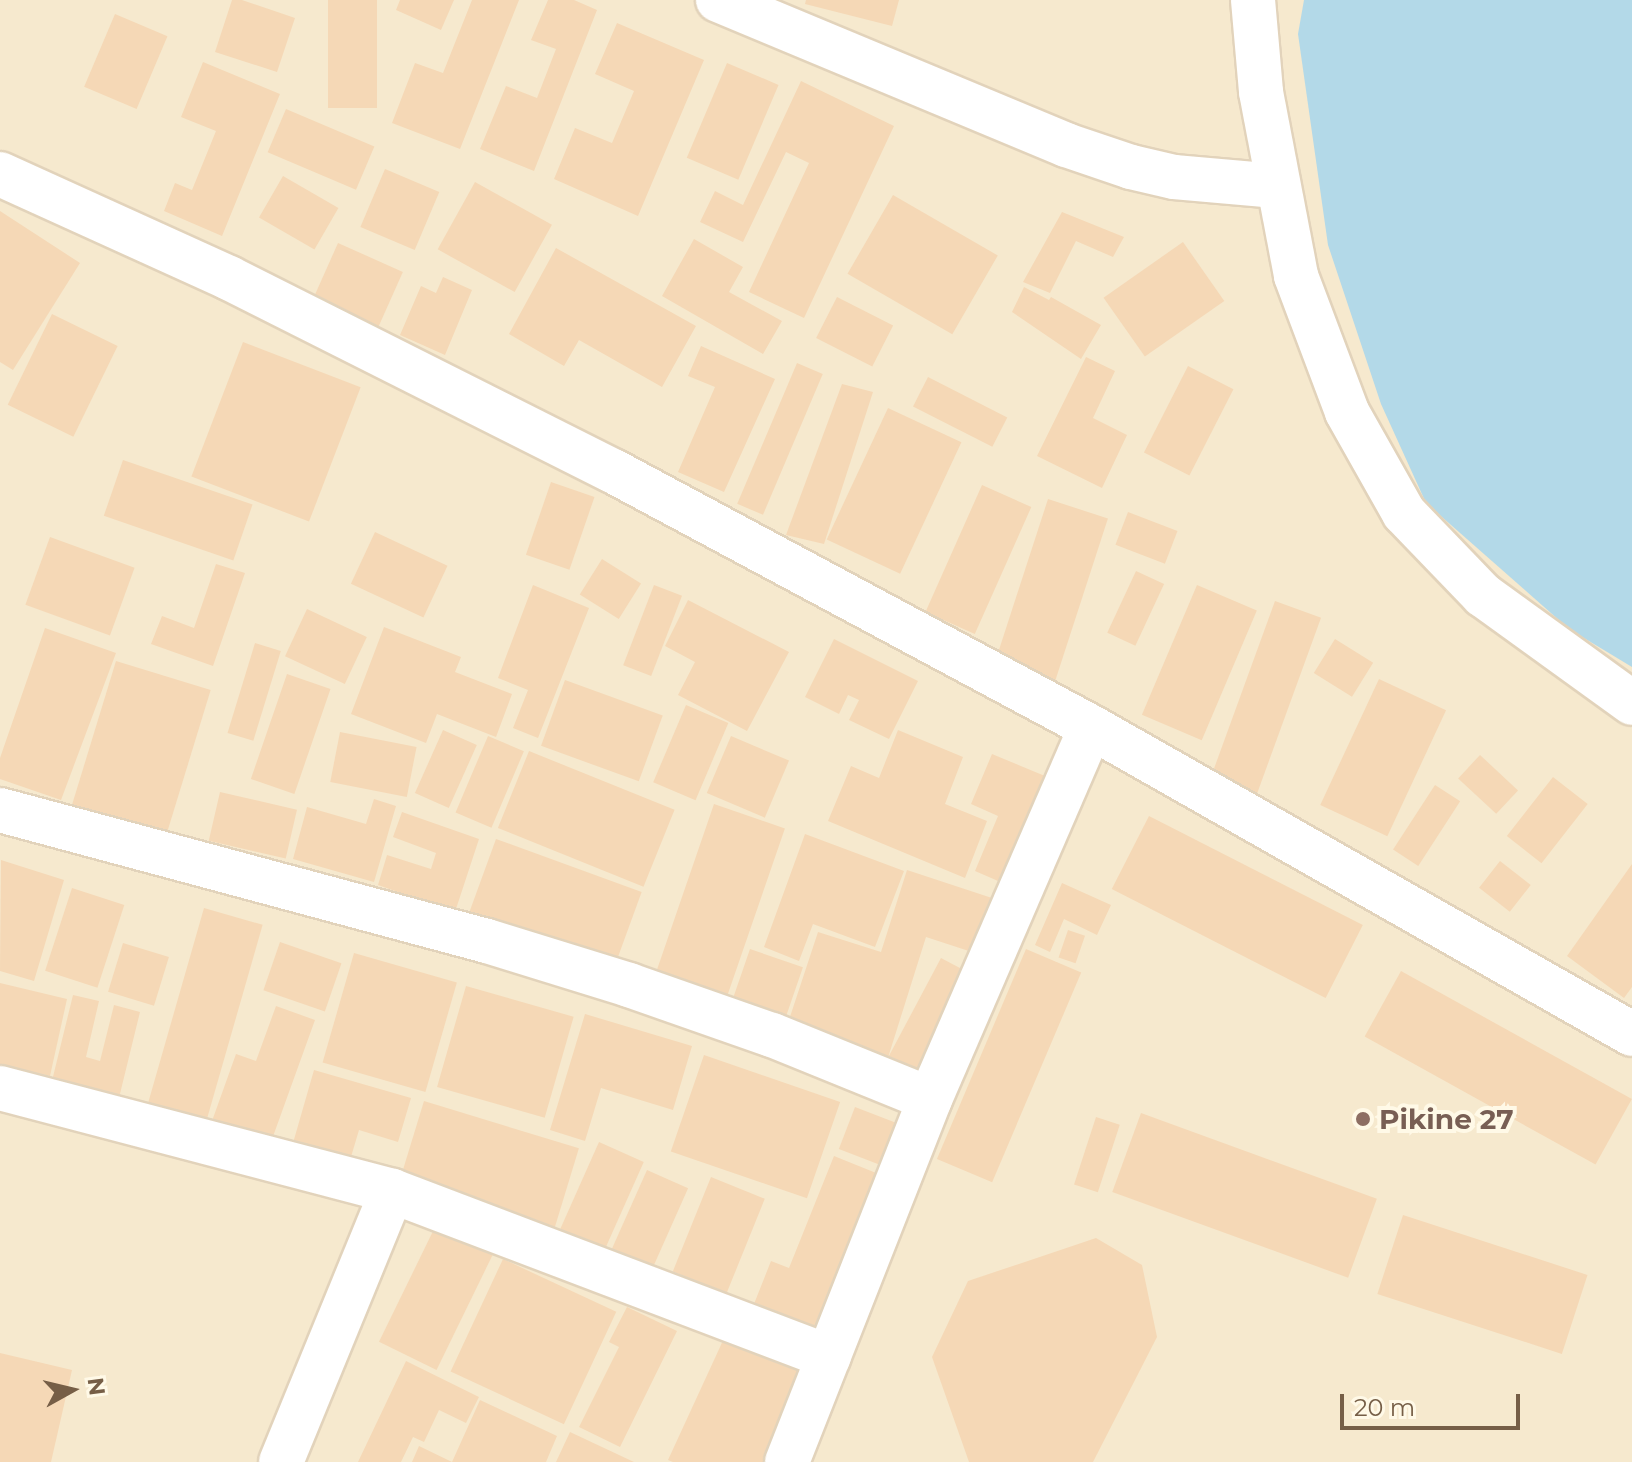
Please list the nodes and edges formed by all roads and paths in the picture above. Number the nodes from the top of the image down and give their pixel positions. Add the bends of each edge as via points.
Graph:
1 (718, 0) edge
2 (1253, 0) edge
3 (0, 174) edge
4 (1277, 186) junction
5 (1632, 703) edge
6 (1091, 727) junction
7 (0, 810) edge
8 (1632, 1034) edge
9 (0, 1088) edge
10 (930, 1099) junction
11 (392, 1191) junction
12 (829, 1357) junction
13 (281, 1462) edge
14 (787, 1462) edge

1 - 4 street via 1131,167 1174,177
2 - 4 street
3 - 6 street via 229,278 613,471
4 - 5 street via 1296,276 1318,341 1347,412 1404,513 1483,595
6 - 8 street
6 - 10 street
7 - 10 street via 487,941 629,985
9 - 11 street
10 - 12 street
11 - 12 street
11 - 13 street
12 - 14 street

